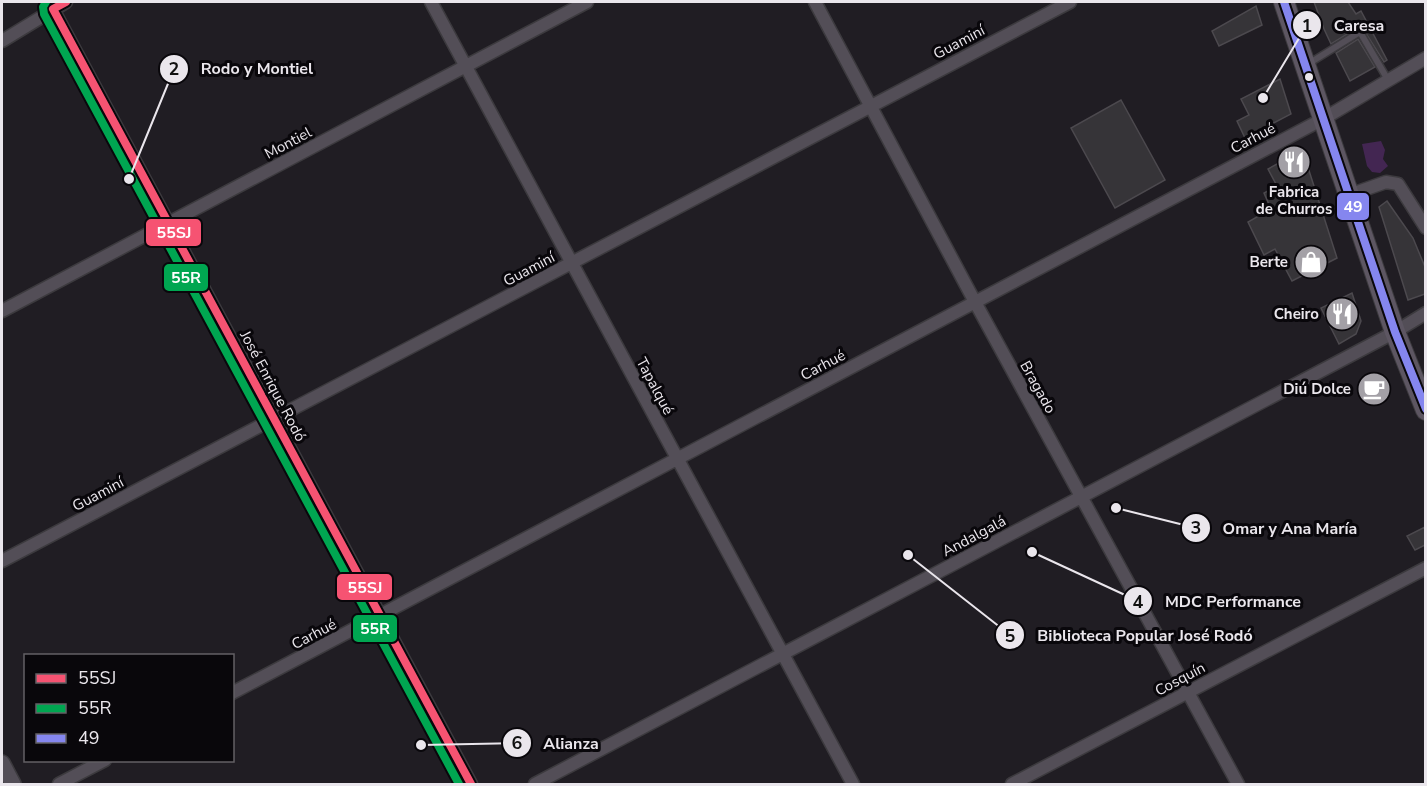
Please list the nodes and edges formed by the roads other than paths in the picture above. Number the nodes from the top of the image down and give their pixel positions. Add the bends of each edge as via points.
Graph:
1 (66, 2) edge
2 (431, 2) edge
3 (588, 2) edge
4 (815, 2) edge
5 (1070, 2) edge
6 (1284, 2) edge
7 (51, 5) edge
8 (2, 40) edge
9 (1425, 58) edge
10 (1305, 65) junction
11 (466, 66) junction
12 (1389, 80) junction
13 (871, 105) junction
14 (1323, 118) junction
15 (1349, 195) junction
16 (168, 224) junction
17 (1425, 228) edge
18 (573, 262) junction
19 (975, 302) junction
20 (2, 311) edge
21 (1425, 312) edge
22 (1395, 332) junction
23 (1425, 410) edge
24 (274, 419) junction
25 (677, 459) junction
26 (1081, 497) junction
27 (2, 561) edge
28 (1425, 568) edge
29 (380, 616) junction
30 (782, 653) junction
31 (234, 692) edge
32 (1188, 692) junction
33 (101, 762) edge
34 (2, 763) edge
35 (13, 784) edge
36 (59, 784) edge
37 (471, 784) edge
38 (535, 784) edge
39 (853, 784) edge
40 (1012, 784) edge
41 (1238, 784) edge

1 - 7 street
2 - 11 street, Tapalqué
3 - 11 street, Montiel
4 - 13 street, Bragado
5 - 13 street, Guaminí
6 - 10 main road
7 - 8 street
7 - 16 street, José Enrique Rodó
9 - 12 street, Carhué
10 - 12 lane via 1360,32
10 - 14 main road
11 - 16 street, Montiel
11 - 18 street, Tapalqué
12 - 14 street, Carhué
13 - 18 street, Guaminí
13 - 19 street, Bragado
14 - 15 main road
14 - 19 street, Carhué
15 - 17 street via 1386,182 1398,184
15 - 22 main road
16 - 20 street, Montiel
16 - 24 street, José Enrique Rodó
18 - 24 street, Guaminí
18 - 25 street, Tapalqué
19 - 25 street, Carhué
19 - 26 street, Bragado
21 - 22 street, Andalgalá
22 - 23 main road
22 - 26 street, Andalgalá
24 - 27 street, Guaminí
24 - 29 street, José Enrique Rodó
25 - 29 street, Carhué
25 - 30 street, Tapalqué
26 - 30 street, Andalgalá
26 - 32 street, Bragado
28 - 32 street, Cosquín
29 - 31 street, Carhué
29 - 37 street, José Enrique Rodó
30 - 38 street, Andalgalá
30 - 39 street, Tapalqué
32 - 40 street, Cosquín
32 - 41 street, Bragado
33 - 36 street
34 - 35 street

